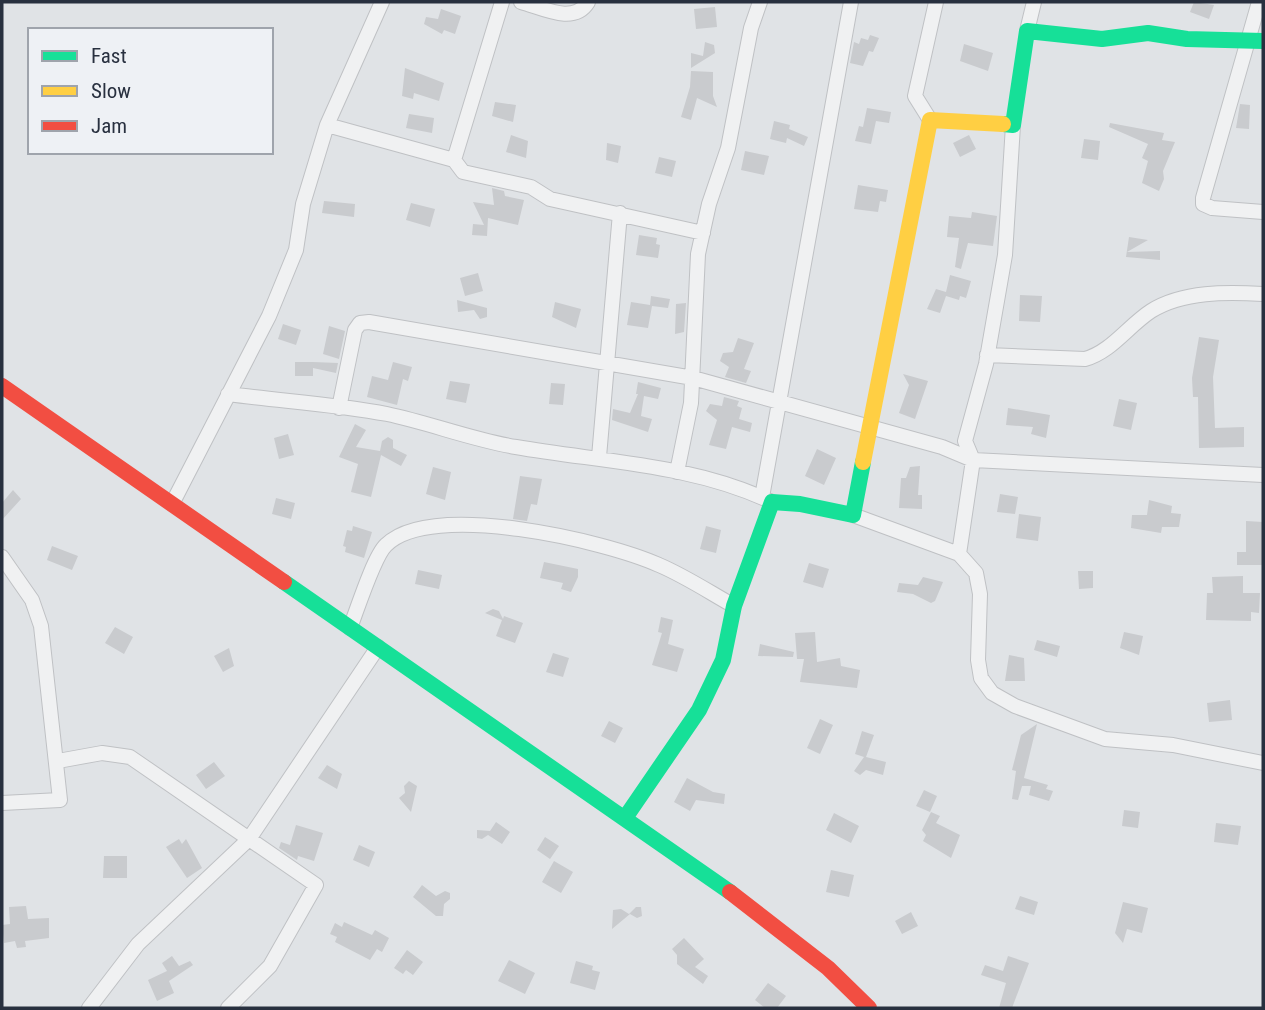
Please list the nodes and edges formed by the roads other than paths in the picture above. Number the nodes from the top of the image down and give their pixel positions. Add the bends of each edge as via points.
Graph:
1 (382, 2) edge
2 (502, 2) edge
3 (521, 2) edge
4 (588, 2) edge
5 (760, 2) edge
6 (851, 2) edge
7 (936, 2) edge
8 (1034, 2) edge
9 (1259, 2) edge
10 (1027, 31) junction
11 (1256, 41) edge
12 (930, 120) junction
13 (327, 125) junction
14 (1013, 125) junction
15 (454, 160) junction
16 (1263, 212) edge
17 (620, 214) junction
18 (703, 233) junction
19 (1263, 294) edge
20 (987, 355) junction
21 (607, 361) junction
22 (693, 378) junction
23 (2, 387) edge
24 (228, 394) junction
25 (780, 403) junction
26 (339, 408) junction
27 (871, 428) junction
28 (599, 457) junction
29 (973, 460) junction
30 (677, 472) junction
31 (1263, 475) edge
32 (767, 500) junction
33 (172, 504) junction
34 (853, 515) junction
35 (959, 554) junction
36 (2, 557) edge
37 (734, 606) junction
38 (350, 628) junction
39 (378, 647) junction
40 (58, 761) junction
41 (1263, 763) edge
42 (2, 803) edge
43 (625, 818) junction
44 (249, 839) junction
45 (89, 1008) edge
46 (228, 1008) edge
47 (869, 1008) edge

1 - 13 street
2 - 15 street
3 - 4 street via 571,15
5 - 18 street via 728,148
6 - 25 street via 792,314
7 - 12 street via 915,96
8 - 10 street
9 - 11 street
10 - 11 street via 1102,39 1148,33
10 - 14 street
11 - 16 street via 1212,157 1203,204
12 - 14 street
12 - 27 street
13 - 15 street
13 - 24 street via 303,204 296,250 269,316
14 - 20 street via 1005,255
15 - 17 street via 470,174
17 - 18 street
17 - 21 street
18 - 22 street via 698,254
19 - 20 street via 1207,293 1171,303 1152,311 1097,356 1085,359
20 - 29 street via 965,441
21 - 22 street
21 - 26 street via 360,323
21 - 28 street
22 - 25 street
22 - 30 street
23 - 33 street
24 - 26 street
24 - 33 street
25 - 27 street
25 - 32 street
26 - 28 street via 385,414 515,447
27 - 29 street
27 - 34 street
28 - 30 street
29 - 31 street
29 - 35 street
30 - 32 street
32 - 34 street
32 - 37 street
33 - 38 street
34 - 35 street
35 - 41 street via 976,573 980,594 978,660 981,678 992,693 1105,739 1173,745
36 - 40 street via 32,600 41,626
37 - 38 street via 660,565 616,549 550,533 485,525 424,528 397,535 383,547
37 - 43 street via 723,660 699,710
38 - 39 street
39 - 43 street
39 - 44 street
40 - 42 street via 60,800
40 - 44 street via 102,752 130,757
43 - 47 street via 790,937
44 - 45 street via 138,944
44 - 46 street via 316,885 270,966

